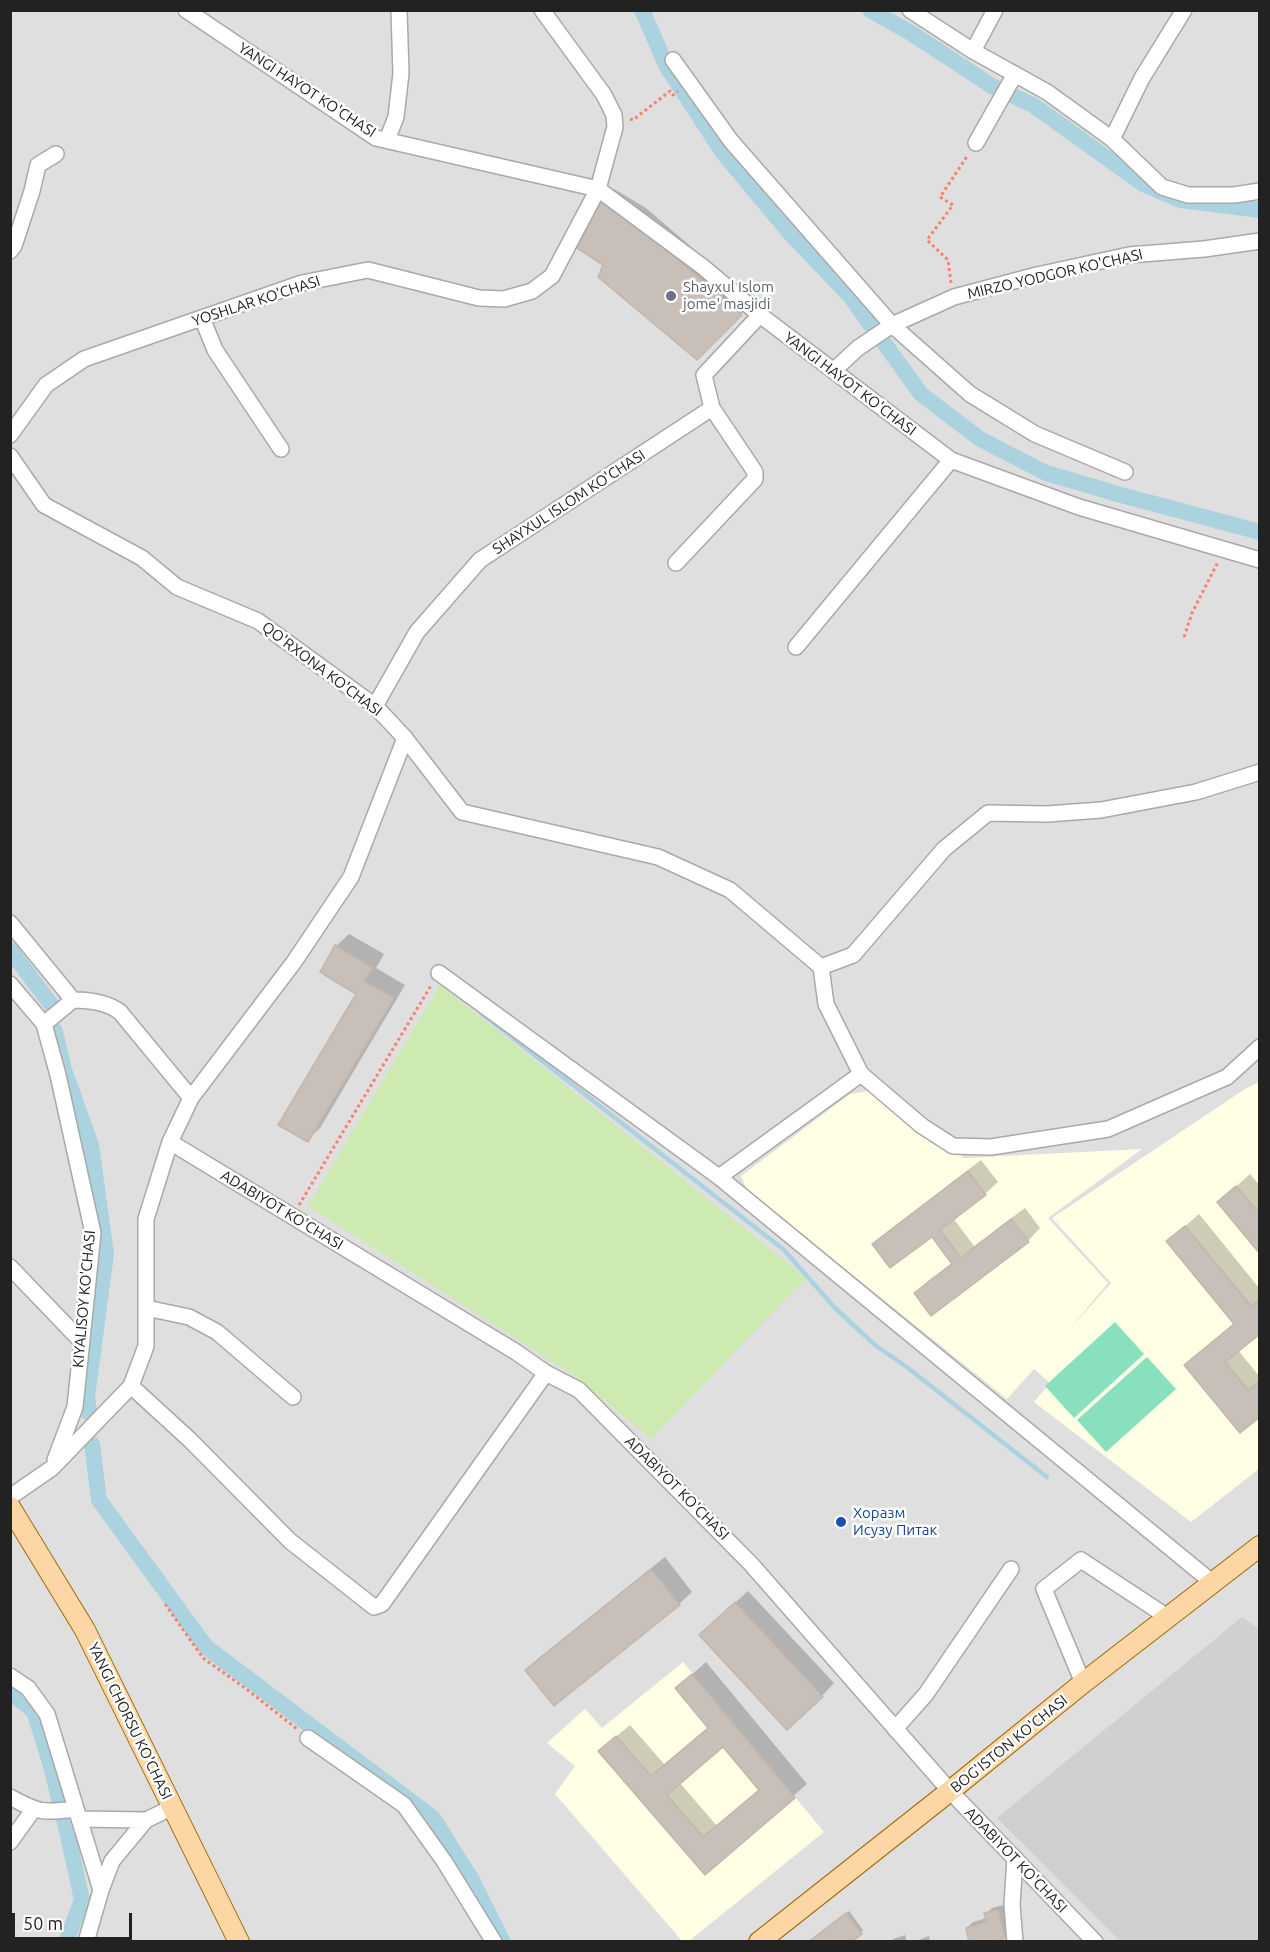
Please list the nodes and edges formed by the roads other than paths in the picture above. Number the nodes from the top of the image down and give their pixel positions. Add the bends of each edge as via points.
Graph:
1 (186, 10) edge
2 (399, 10) edge
3 (542, 10) edge
4 (910, 10) edge
5 (995, 10) edge
6 (1184, 10) edge
7 (973, 51) junction
8 (673, 60) dead end
9 (1015, 74) junction
10 (1112, 139) junction
11 (387, 140) junction
12 (976, 143) road end
13 (56, 154) dead end
14 (598, 189) junction
15 (1260, 191) edge
16 (1260, 241) edge
17 (10, 251) edge
18 (760, 315) junction
19 (202, 318) junction
20 (892, 325) junction
21 (833, 371) junction
22 (712, 408) junction
23 (10, 435) edge
24 (281, 449) dead end
25 (10, 456) edge
26 (951, 460) junction
27 (1125, 472) dead end
28 (1260, 560) edge
29 (676, 563) dead end
30 (796, 647) dead end
31 (375, 706) junction
32 (405, 738) junction
33 (1260, 772) edge
34 (10, 923) edge
35 (820, 968) junction
36 (439, 973) road end
37 (10, 984) edge
38 (73, 1000) junction
39 (44, 1023) junction
40 (1260, 1047) edge
41 (861, 1074) junction
42 (191, 1098) junction
43 (170, 1142) junction
44 (719, 1177) junction
45 (10, 1267) edge
46 (146, 1308) junction
47 (81, 1341) junction
48 (546, 1373) junction
49 (131, 1386) junction
50 (292, 1397) dead end
51 (52, 1468) junction
52 (10, 1497) edge
53 (10, 1507) edge
54 (1260, 1546) edge
55 (1011, 1569) dead end
56 (1213, 1583) junction
57 (1169, 1618) junction
58 (10, 1676) edge
59 (1083, 1683) junction
60 (895, 1729) junction
61 (308, 1738) road end
62 (950, 1791) junction
63 (10, 1797) edge
64 (173, 1807) junction
65 (40, 1811) junction
66 (76, 1812) junction
67 (146, 1820) junction
68 (10, 1842) edge
69 (1015, 1858) junction
70 (101, 1890) junction
71 (86, 1941) edge
72 (239, 1941) edge
73 (494, 1941) edge
74 (759, 1941) edge
75 (1015, 1941) edge
76 (1095, 1941) edge

1 - 11 street, YANGI HAYOT KO'CHASI via 376,138
2 - 11 street via 396,117
3 - 14 street, YOSHLAR KO'CHASI via 604,95 614,115 615,127
4 - 7 street
5 - 7 street
6 - 10 street via 1142,78
7 - 9 street
8 - 20 street via 731,141
9 - 10 street
9 - 12 street
10 - 15 street via 1162,187 1188,195
11 - 14 street, YANGI HAYOT KO'CHASI
13 - 17 street via 38,165
14 - 18 street, YANGI HAYOT KO'CHASI
14 - 19 street, YOSHLAR KO'CHASI via 552,276 532,291 504,299 479,298 368,270 302,283
16 - 20 street, MIRZO YODGOR KO'CHASI via 1129,255 1037,274 954,297
18 - 21 street, YANGI HAYOT KO'CHASI
18 - 22 street via 704,375
19 - 23 street, YOSHLAR KO'CHASI via 84,359 46,385
19 - 24 street via 215,350
20 - 21 street, MIRZO YODGOR KO'CHASI
20 - 27 street via 970,394 1035,434
21 - 26 street, YANGI HAYOT KO'CHASI
22 - 29 street via 755,472 754,480
22 - 31 street, SHAYXUL ISLOM KO'CHASI via 480,560 417,632
25 - 31 street, QO'RXONA KO'CHASI via 44,505 142,558 177,587 258,621
26 - 28 street, YANGI HAYOT KO'CHASI via 1079,507
26 - 30 street
31 - 32 street, QO'RXONA KO'CHASI
32 - 35 street, QO'RXONA KO'CHASI via 462,812 658,857 730,890
32 - 42 street via 351,877 294,962
33 - 35 street via 1196,792 1101,810 988,813 944,849 853,955
34 - 38 street
35 - 41 street via 826,1004
36 - 44 street
37 - 39 street, KIYALISOY KO'CHASI
38 - 39 street
38 - 42 street via 110,1004 120,1012
39 - 47 street, KIYALISOY KO'CHASI via 93,1233
40 - 41 street via 1227,1077 1108,1129 991,1147 954,1146 922,1126
41 - 44 street
42 - 43 street
43 - 46 street via 146,1218
43 - 48 street, ADABIYOT KO'CHASI
44 - 56 street
45 - 47 street
46 - 49 street via 146,1346
46 - 50 street via 189,1317 217,1332
47 - 51 street, KIYALISOY KO'CHASI via 75,1407
48 - 49 street via 382,1604 374,1607 290,1541
48 - 60 street, ADABIYOT KO'CHASI via 579,1390 751,1564
49 - 51 street
51 - 52 street
53 - 64 main road, YANGI CHORSU KO'CHASI via 85,1630
54 - 56 main road, BOG'ISTON KO'CHASI
55 - 60 street via 926,1694
56 - 57 main road, BOG'ISTON KO'CHASI
57 - 59 main road, BOG'ISTON KO'CHASI
57 - 59 street via 1081,1560 1044,1589
58 - 66 street via 28,1688 47,1714
59 - 62 main road, BOG'ISTON KO'CHASI
60 - 62 street, ADABIYOT KO'CHASI
61 - 73 street via 404,1805
62 - 69 street, ADABIYOT KO'CHASI
62 - 74 main road, BOG'ISTON KO'CHASI
63 - 65 street
64 - 67 street
64 - 72 main road, YANGI CHORSU KO'CHASI
65 - 66 street
65 - 68 street
66 - 67 street
66 - 70 street
67 - 70 street via 112,1861
69 - 75 street
69 - 76 street, ADABIYOT KO'CHASI
70 - 71 street

